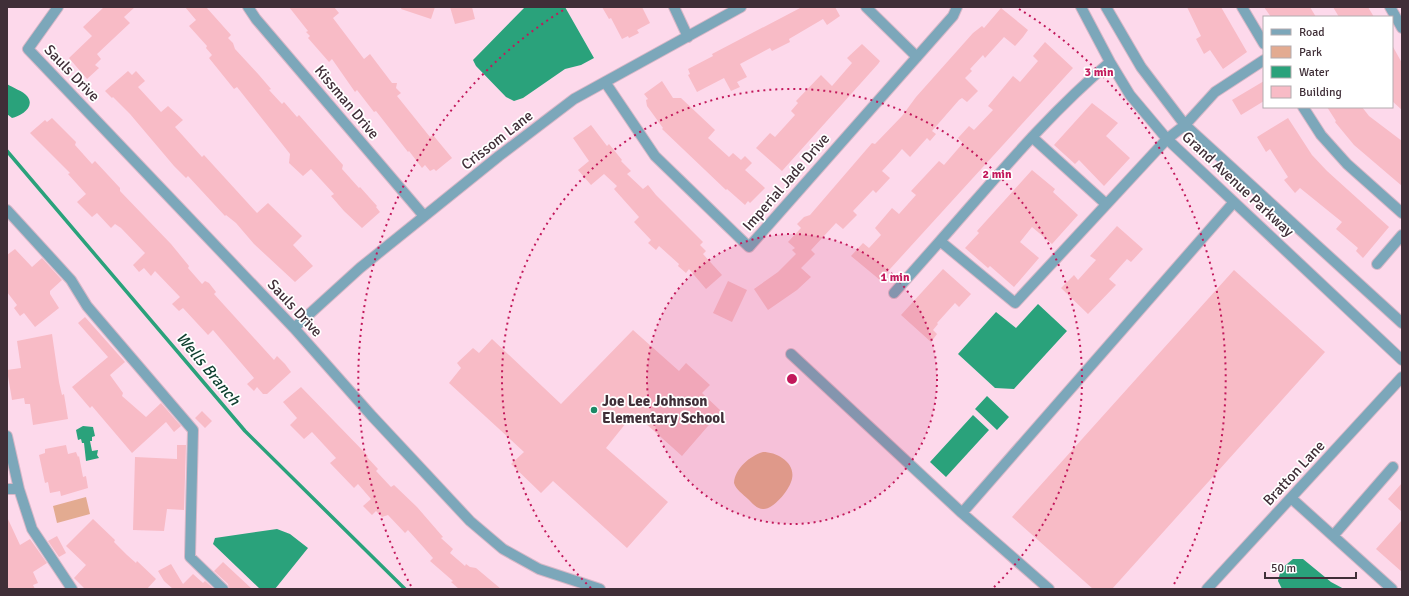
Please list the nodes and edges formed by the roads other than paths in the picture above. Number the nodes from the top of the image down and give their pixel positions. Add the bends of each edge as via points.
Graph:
1 (58, 7) edge
2 (248, 7) edge
3 (674, 7) edge
4 (741, 7) edge
5 (866, 7) edge
6 (956, 7) edge
7 (1081, 7) edge
8 (1106, 7) edge
9 (1242, 7) edge
10 (1390, 7) edge
11 (1402, 28) edge
12 (688, 37) junction
13 (1263, 42) edge
14 (917, 57) junction
15 (1263, 61) edge
16 (1110, 62) junction
17 (605, 82) junction
18 (1304, 108) edge
19 (1185, 125) junction
20 (1032, 137) junction
21 (1167, 139) junction
22 (1234, 202) junction
23 (1106, 204) junction
24 (7, 210) edge
25 (1402, 213) edge
26 (424, 216) junction
27 (1402, 235) edge
28 (940, 241) junction
29 (1377, 264) dead end
30 (894, 293) dead end
31 (1402, 323) edge
32 (294, 328) junction
33 (791, 354) dead end
34 (1402, 360) edge
35 (1402, 377) edge
36 (7, 436) edge
37 (1393, 467) dead end
38 (11, 470) edge
39 (7, 489) edge
40 (19, 490) junction
41 (1291, 498) junction
42 (962, 513) junction
43 (1333, 536) junction
44 (72, 589) edge
45 (224, 589) edge
46 (600, 589) edge
47 (1049, 589) edge
48 (1207, 589) edge
49 (1392, 589) edge

1 - 32 street, Sauls Drive via 28,49
2 - 26 street, Kissman Drive
3 - 12 street
4 - 12 street, Crissom Lane
5 - 14 street
6 - 14 street, Imperial Jade Drive via 953,16
7 - 16 street, Grand Avenue Parkway
8 - 19 street, Grand Avenue Parkway via 1141,67
9 - 13 street
10 - 11 street
12 - 17 street, Crissom Lane
14 - 17 street, Imperial Jade Drive via 749,247 655,156
15 - 19 street via 1216,92
16 - 20 street
16 - 21 street, Grand Avenue Parkway via 1130,94
17 - 26 street, Crissom Lane via 574,99
18 - 25 street via 1321,135 1347,164
19 - 21 street
19 - 31 street, Grand Avenue Parkway
20 - 23 street
20 - 28 street
21 - 22 street, Grand Avenue Parkway
21 - 23 street
22 - 34 street, Grand Avenue Parkway
22 - 42 street
23 - 28 street via 1015,303
24 - 45 street via 71,280 87,306 193,430 190,557
26 - 32 street, Crissom Lane via 360,268
27 - 29 street
28 - 30 street
32 - 46 street, Sauls Drive via 470,521 503,549 539,569
33 - 42 street
35 - 41 street, Bratton Lane
36 - 38 street
37 - 43 street
38 - 40 street
39 - 40 street
40 - 44 street via 32,529
41 - 43 street
41 - 48 street, Bratton Lane
42 - 47 street
43 - 49 street

